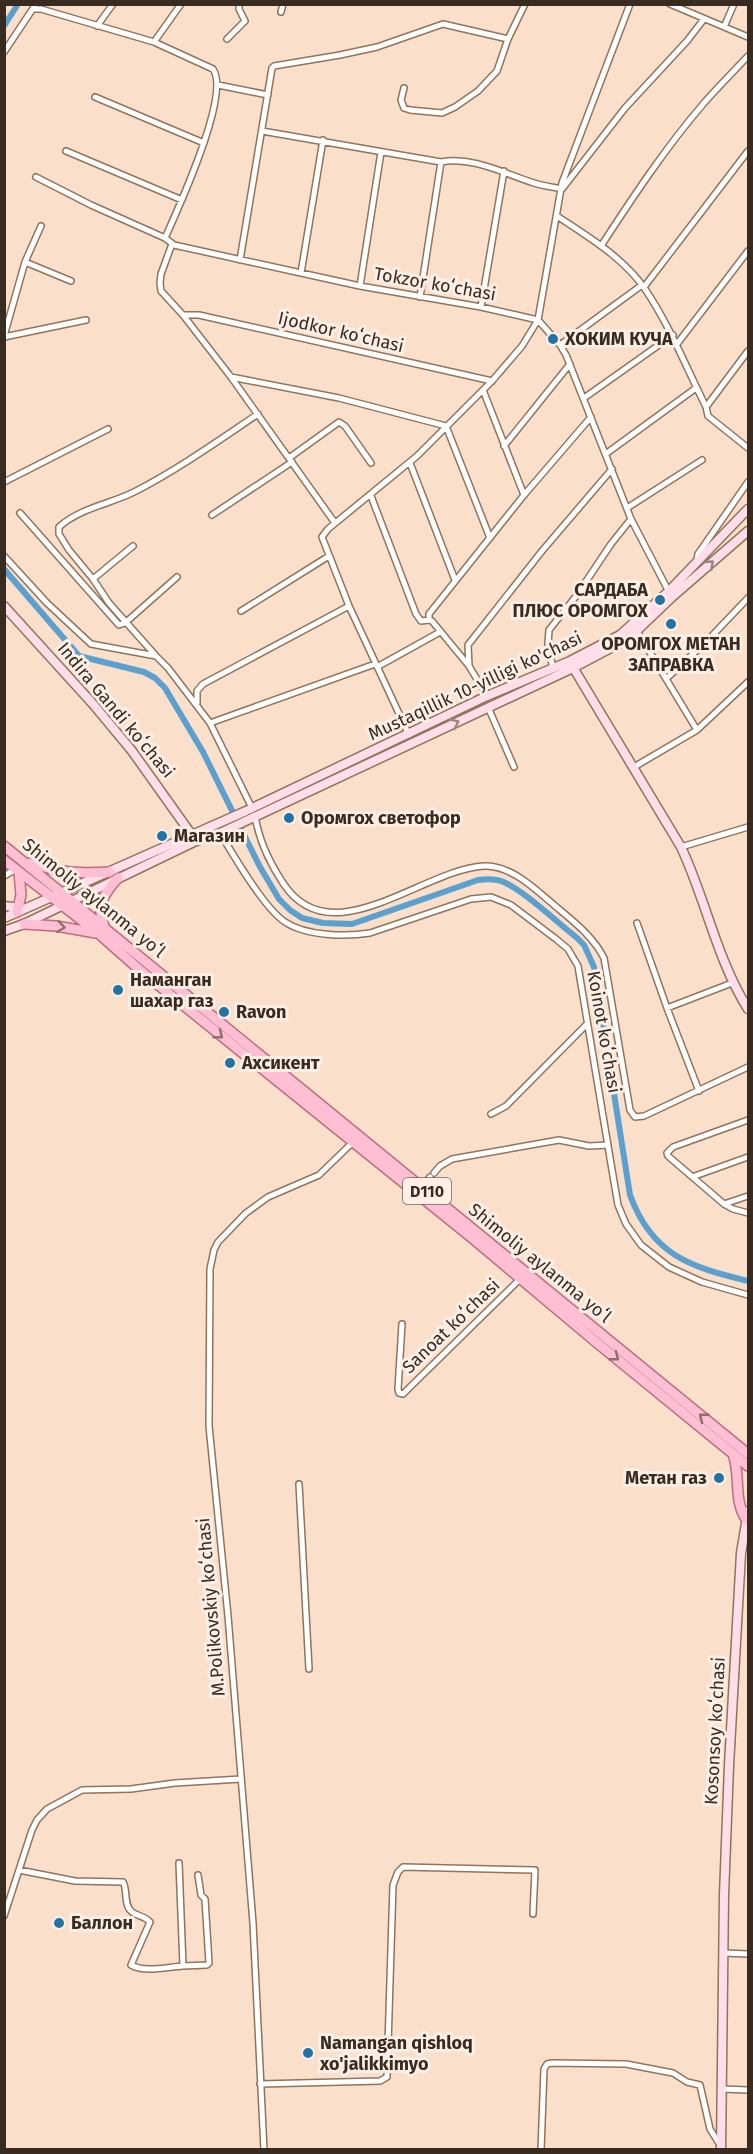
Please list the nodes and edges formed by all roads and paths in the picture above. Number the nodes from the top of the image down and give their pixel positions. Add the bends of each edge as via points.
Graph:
1 (113, 4) edge
2 (181, 4) edge
3 (239, 4) edge
4 (283, 4) edge
5 (525, 4) edge
6 (630, 4) edge
7 (670, 4) edge
8 (734, 4) edge
9 (39, 7) edge
10 (280, 12) dead end
11 (704, 19) junction
12 (97, 26) junction
13 (724, 27) junction
14 (748, 37) edge
15 (227, 39) dead end
16 (508, 39) junction
17 (154, 42) junction
18 (4, 52) edge
19 (748, 56) edge
20 (218, 85) junction
21 (404, 88) dead end
22 (268, 95) junction
23 (94, 98) dead end
24 (262, 131) junction
25 (323, 141) junction
26 (204, 143) junction
27 (66, 151) dead end
28 (748, 151) edge
29 (381, 152) junction
30 (441, 162) junction
31 (504, 171) junction
32 (36, 177) dead end
33 (562, 189) junction
34 (182, 200) junction
35 (557, 216) junction
36 (40, 226) dead end
37 (165, 238) junction
38 (172, 244) junction
39 (601, 246) junction
40 (748, 251) edge
41 (240, 260) junction
42 (25, 262) junction
43 (301, 273) junction
44 (71, 281) dead end
45 (360, 286) junction
46 (643, 286) junction
47 (420, 297) junction
48 (481, 307) junction
49 (183, 315) junction
50 (86, 320) dead end
51 (538, 320) junction
52 (673, 335) junction
53 (4, 336) edge
54 (677, 344) junction
55 (560, 345) junction
56 (748, 351) edge
57 (570, 364) junction
58 (231, 377) junction
59 (492, 381) junction
60 (696, 388) junction
61 (483, 390) junction
62 (584, 398) junction
63 (706, 407) junction
64 (258, 414) junction
65 (591, 417) junction
66 (446, 426) junction
67 (108, 429) dead end
68 (504, 446) junction
69 (748, 448) edge
70 (606, 453) junction
71 (290, 460) junction
72 (702, 460) dead end
73 (371, 463) dead end
74 (410, 464) junction
75 (612, 469) junction
76 (4, 482) edge
77 (748, 482) edge
78 (524, 495) junction
79 (371, 496) junction
80 (627, 508) junction
81 (748, 509) edge
82 (20, 513) dead end
83 (212, 515) dead end
84 (632, 519) junction
85 (335, 523) junction
86 (748, 531) edge
87 (490, 538) junction
88 (133, 546) dead end
89 (4, 556) edge
90 (329, 556) junction
91 (697, 562) junction
92 (177, 577) dead end
93 (93, 579) junction
94 (455, 580) junction
95 (670, 594) junction
96 (748, 598) edge
97 (4, 606) edge
98 (349, 606) junction
99 (241, 611) dead end
100 (429, 620) junction
101 (125, 623) junction
102 (637, 631) junction
103 (440, 632) junction
104 (156, 656) junction
105 (572, 664) junction
106 (376, 665) junction
107 (469, 666) junction
108 (553, 669) junction
109 (667, 678) junction
110 (748, 682) edge
111 (488, 696) junction
112 (197, 705) junction
113 (488, 707) junction
114 (210, 723) junction
115 (697, 730) junction
116 (410, 739) junction
117 (514, 767) dead end
118 (634, 767) junction
119 (250, 813) junction
120 (748, 827) edge
121 (222, 829) junction
122 (194, 838) junction
123 (4, 846) edge
124 (681, 847) junction
125 (4, 860) edge
126 (24, 862) junction
127 (17, 871) junction
128 (114, 874) junction
129 (4, 876) edge
130 (63, 892) junction
131 (50, 897) junction
132 (72, 900) junction
133 (4, 906) edge
134 (61, 906) junction
135 (17, 912) junction
136 (4, 918) edge
137 (637, 923) dead end
138 (24, 924) junction
139 (4, 931) edge
140 (101, 931) junction
141 (732, 983) junction
142 (667, 1008) junction
143 (748, 1009) edge
144 (587, 1024) junction
145 (748, 1067) edge
146 (699, 1091) junction
147 (491, 1114) dead end
148 (748, 1120) edge
149 (356, 1139) junction
150 (608, 1145) junction
151 (748, 1157) edge
152 (692, 1177) junction
153 (422, 1187) junction
154 (748, 1196) edge
155 (724, 1204) junction
156 (748, 1213) edge
157 (521, 1278) junction
158 (748, 1295) edge
159 (402, 1324) dead end
160 (598, 1338) junction
161 (732, 1452) junction
162 (748, 1454) edge
163 (748, 1466) edge
164 (299, 1484) dead end
165 (747, 1518) edge
166 (309, 1669) dead end
167 (241, 1779) junction
168 (179, 1863) dead end
169 (19, 1870) junction
170 (198, 1875) dead end
171 (533, 1914) dead end
172 (4, 1916) edge
173 (724, 1953) junction
174 (748, 1954) edge
175 (183, 1966) junction
176 (260, 2084) junction
177 (722, 2090) junction
178 (748, 2090) edge
179 (721, 2148) edge
180 (264, 2150) edge
181 (541, 2150) edge

1 - 12 street
2 - 17 street
3 - 15 street via 245,21
4 - 10 street
5 - 16 street
6 - 33 street
7 - 11 street
8 - 13 street
9 - 12 street
9 - 18 street
11 - 13 street
11 - 33 street via 625,108
12 - 17 street
13 - 14 street
16 - 21 street via 490,80 448,111 436,114 405,108 401,100
16 - 22 street via 441,24 377,47 274,66
17 - 20 street via 213,69
19 - 39 street via 684,128
20 - 22 street
20 - 26 street
22 - 24 street
23 - 26 street
24 - 25 street
24 - 41 street
25 - 29 street
25 - 43 street
26 - 34 street
27 - 34 street
28 - 46 street
29 - 30 street
29 - 45 street
30 - 31 street via 454,159
30 - 47 street
31 - 33 street via 535,184
31 - 48 street
32 - 37 street, Tokzor koʻchasi
33 - 35 street
34 - 37 street
35 - 39 street
35 - 51 street
36 - 42 street
37 - 38 street, Tokzor koʻchasi
38 - 41 street, Tokzor koʻchasi
38 - 49 street via 166,255 161,291
39 - 46 street
40 - 54 street
41 - 43 street, Tokzor koʻchasi
42 - 44 street
42 - 53 street
43 - 45 street, Tokzor koʻchasi
45 - 47 street, Tokzor koʻchasi
46 - 52 street
46 - 55 street
47 - 48 street, Tokzor koʻchasi
48 - 51 street, Tokzor koʻchasi
49 - 58 street
49 - 59 street, Ijodkor koʻchasi via 199,315
50 - 53 street
51 - 55 street
51 - 59 street
52 - 54 street
52 - 62 street
54 - 60 street
55 - 57 street
56 - 63 street
57 - 62 street
57 - 68 street
58 - 64 street
58 - 66 street via 339,398
59 - 61 street
60 - 63 street
60 - 70 street
61 - 66 street
61 - 68 street
62 - 65 street
63 - 69 street via 708,416
64 - 71 street
64 - 93 street via 134,492 86,510 61,525 59,534
65 - 70 street
65 - 78 street
66 - 74 street
66 - 87 street
67 - 76 street
68 - 78 street
70 - 75 street
71 - 73 street via 339,422
71 - 83 street
71 - 85 street
72 - 80 street
74 - 79 street
74 - 94 street
75 - 80 street
75 - 107 street via 473,637 467,651
77 - 91 street via 698,554
78 - 87 street
79 - 85 street
79 - 100 street via 418,617 421,621
80 - 84 street
81 - 91 main road, Mustaqillik 10-yilligi ko'chasi
82 - 101 street via 119,625
84 - 95 street
84 - 108 street via 549,630
85 - 90 street via 322,537
95 -> 86 main road, Mustaqillik 10-yilligi ko'chasi
87 - 94 street
88 - 93 street
89 - 104 street via 91,644
90 - 98 street
90 - 99 street
91 - 95 main road, Mustaqillik 10-yilligi ko'chasi
92 - 101 street
93 - 101 street
94 - 100 street via 433,606
95 - 102 main road, Mustaqillik 10-yilligi ko'chasi
95 - 105 main road, Mustaqillik 10-yilligi ko'chasi via 620,635
96 - 109 street
97 - 122 main road, Indira Gandi koʻchasi via 112,726
98 - 106 street
98 - 112 street via 203,684 196,696
100 - 103 street
101 - 104 street
102 - 105 main road, Mustaqillik 10-yilligi ko'chasi via 628,639
102 - 109 street
103 - 106 street
103 - 107 street
104 - 112 street
105 - 108 main road, Mustaqillik 10-yilligi ko'chasi
105 - 113 main road, Mustaqillik 10-yilligi ko'chasi
105 - 118 main road
106 - 114 street
106 - 116 street
107 - 111 street
108 - 111 main road, Mustaqillik 10-yilligi ko'chasi
109 - 115 street
110 - 115 street
111 - 116 main road, Mustaqillik 10-yilligi ko'chasi
112 - 114 street
116 -> 113 main road, Mustaqillik 10-yilligi ko'chasi
113 - 117 street
114 - 119 street
115 - 118 street
116 - 119 main road, Mustaqillik 10-yilligi ko'chasi
118 - 124 main road
119 - 121 main road, Mustaqillik 10-yilligi ko'chasi
119 - 146 street via 262,845 285,886 305,905 322,910 362,909 478,867 495,868 525,882 585,932 604,958 631,1113 644,1116
120 - 124 street
121 - 122 main road, Mustaqillik 10-yilligi ko'chasi
121 - 144 street, Koinot koʻchasi via 276,914 285,923 312,932 356,935 471,899 501,900 574,956
122 - 128 main road, Mustaqillik 10-yilligi ko'chasi
123 - 126 main road, Shimoliy aylanma yoʻl / D110
124 - 141 main road
125 - 127 main road, Shimoliy aylanma yoʻl / D110
126 - 128 main road via 60,872
126 - 130 main road, Shimoliy aylanma yoʻl / D110
127 - 129 street
127 - 131 main road, Shimoliy aylanma yoʻl / D110
127 - 135 main road via 21,895
128 - 130 main road
128 - 132 main road
128 - 140 main road via 100,906
130 - 131 main road
130 - 132 main road, Shimoliy aylanma yoʻl / D110
131 - 134 main road, Shimoliy aylanma yoʻl / D110
131 - 135 main road
132 - 134 main road
132 - 140 main road, Shimoliy aylanma yoʻl / D110
133 - 135 main road
134 - 138 main road
134 - 140 main road, Shimoliy aylanma yoʻl / D110
135 - 136 main road
137 - 142 street
138 - 139 main road
138 -> 140 main road
140 - 149 main road, Shimoliy aylanma yoʻl / D110 via 141,971
141 - 142 street
141 - 143 main road
142 - 146 street
144 - 147 street via 506,1106
144 - 150 street, Koinot koʻchasi
145 - 146 street
148 - 152 street via 669,1150 669,1156
149 - 153 main road, Shimoliy aylanma yoʻl / D110
149 - 157 main road, Shimoliy aylanma yoʻl / D110
149 - 167 street, M.Polikovskiy koʻchasi via 319,1175 268,1197 246,1213 218,1242 210,1269 209,1426
150 - 153 street via 559,1140 452,1160 440,1166
150 - 158 street, Koinot koʻchasi via 620,1212 641,1245 683,1275
151 - 152 street
152 - 155 street
153 - 160 main road, Shimoliy aylanma yoʻl / D110
154 - 155 street
155 - 156 street
157 - 159 street, Sanoat koʻchasi via 403,1394 398,1389
157 - 160 main road, Shimoliy aylanma yoʻl / D110
160 -> 161 main road, Shimoliy aylanma yoʻl / D110
162 -> 160 main road, Shimoliy aylanma yoʻl / D110
161 - 163 main road, Shimoliy aylanma yoʻl / D110
161 - 165 main road via 738,1470 738,1503
164 - 166 street
165 - 173 main road, Kosonsoy koʻchasi via 740,1566 729,1759
167 - 169 street via 82,1790 57,1802 37,1820
167 - 176 street, M.Polikovskiy koʻchasi via 253,1923
168 - 175 street
169 - 172 street
169 - 175 street via 75,1881 123,1882 128,1908 150,1922 131,1965
170 - 175 street via 205,1899 209,1963
171 - 176 street via 535,1870 403,1867 393,1885 387,2077 380,2081
173 - 174 street
173 - 177 main road, Kosonsoy koʻchasi
176 - 180 street, M.Polikovskiy koʻchasi
177 - 178 street
177 - 179 main road, Kosonsoy koʻchasi
179 - 181 street, Kosonsoy koʻchasi via 710,2129 700,2085 673,2073 626,2064 552,2063 544,2069

